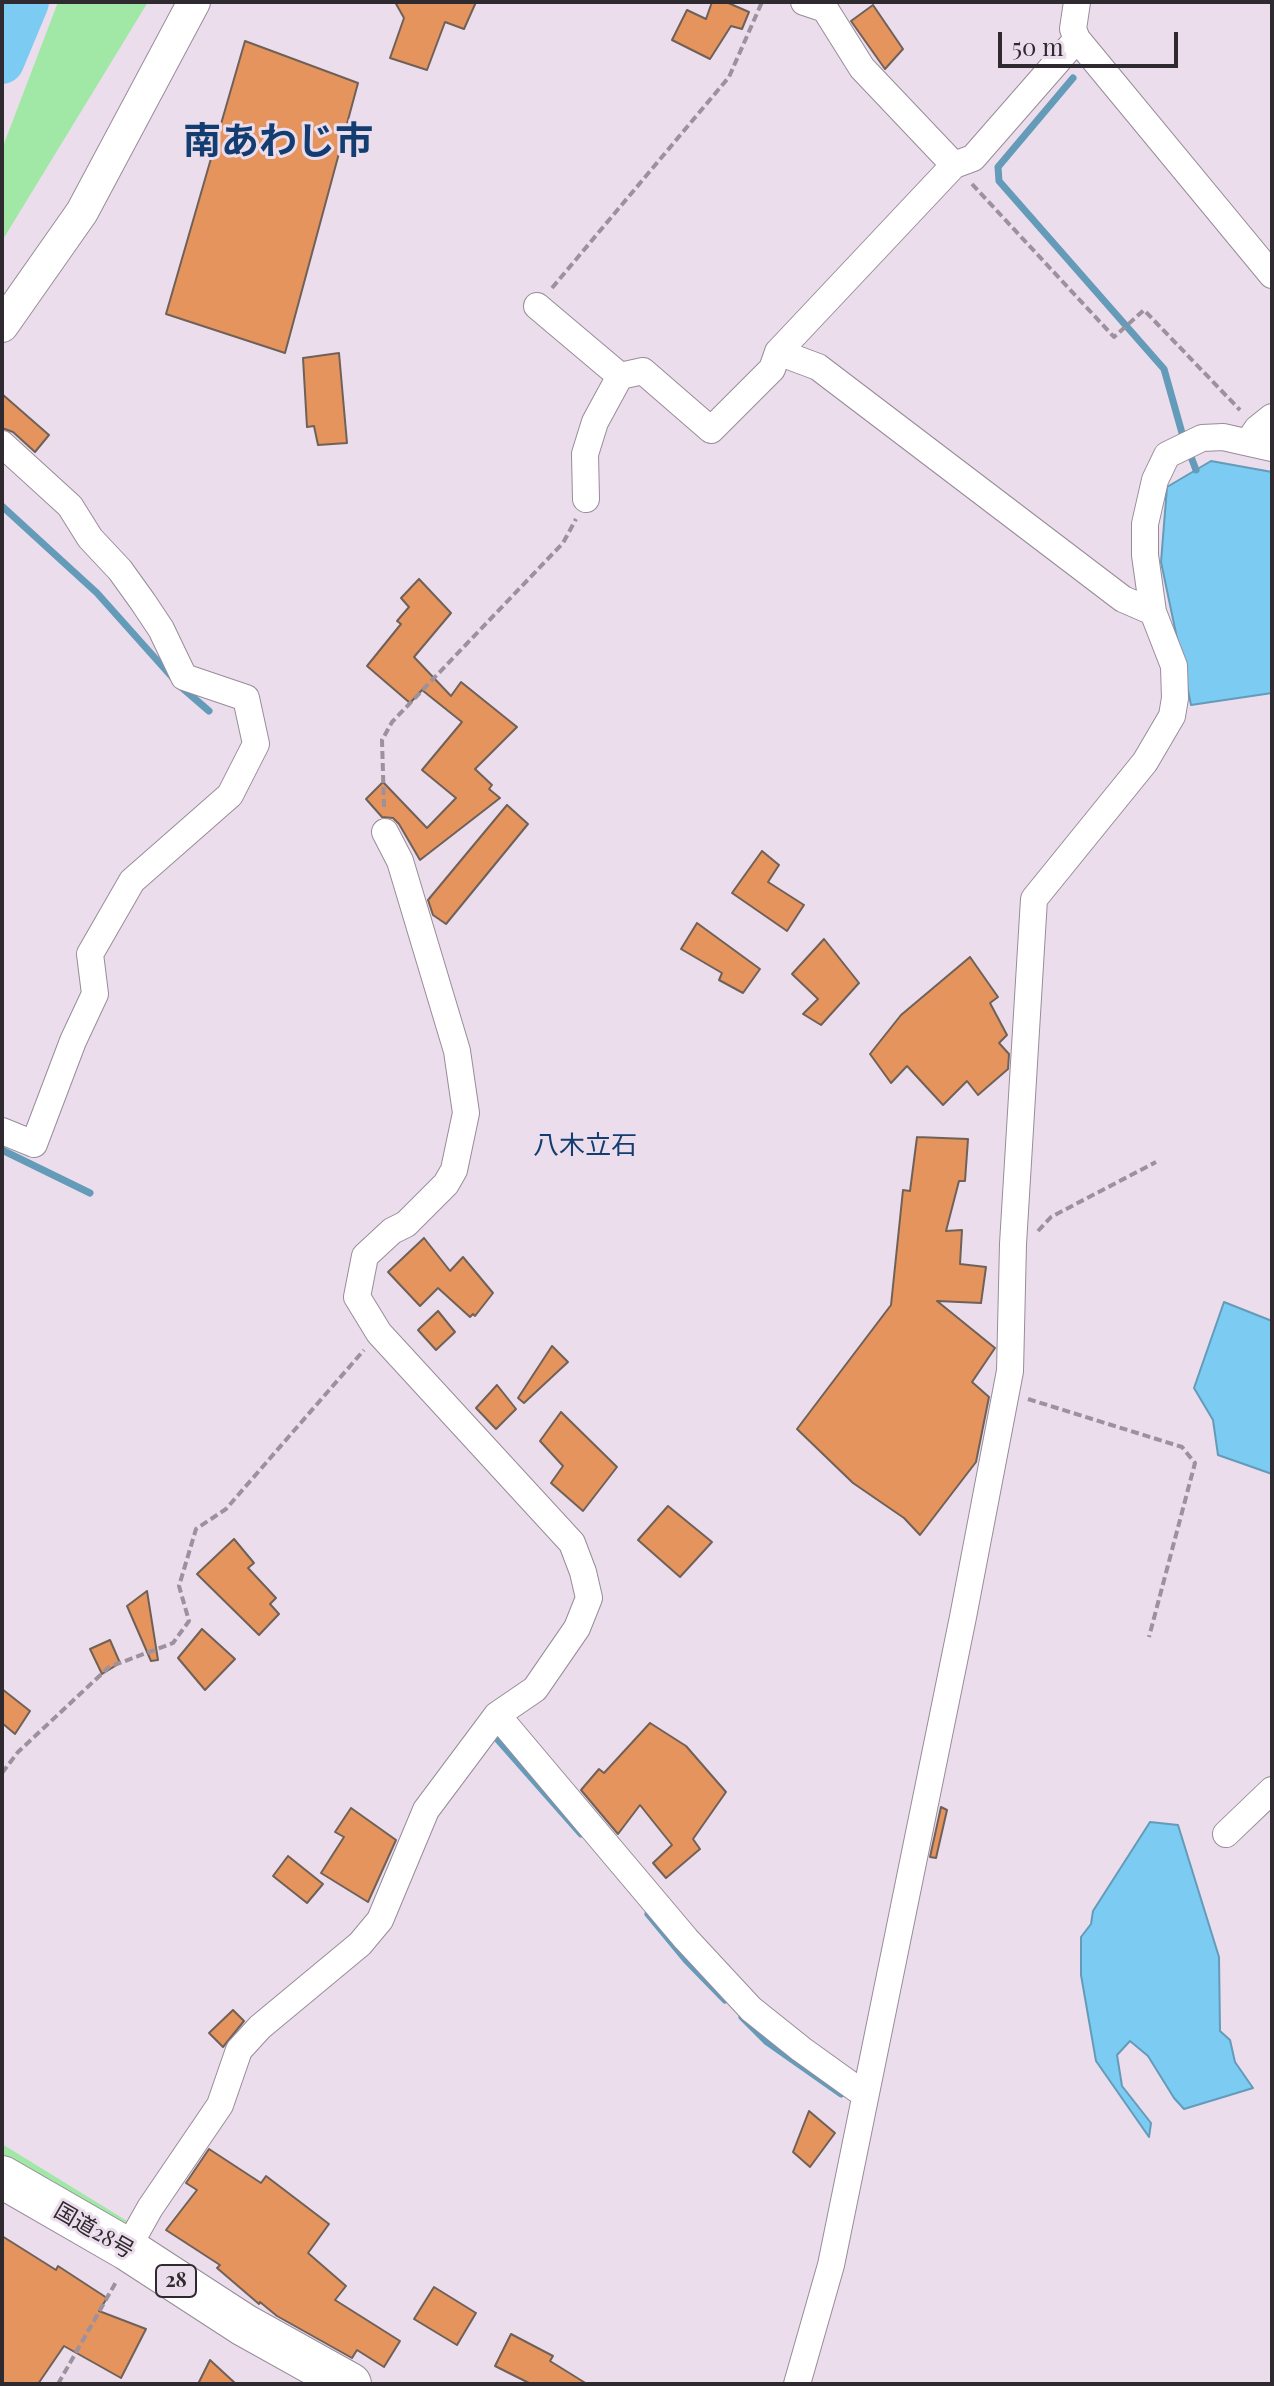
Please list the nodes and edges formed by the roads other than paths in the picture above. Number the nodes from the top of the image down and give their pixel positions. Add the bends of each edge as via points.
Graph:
1 (194, 2) edge
2 (804, 2) edge
3 (1077, 2) edge
4 (1077, 39) junction
5 (954, 165) junction
6 (1272, 275) edge
7 (537, 306) road end
8 (2, 326) edge
9 (778, 352) junction
10 (620, 376) junction
11 (1262, 433) edge
12 (2, 444) edge
13 (586, 499) road end
14 (1153, 612) junction
15 (385, 832) road end
16 (2, 1131) edge
17 (497, 1715) junction
18 (1272, 1790) edge
19 (1226, 1834) dead end
20 (865, 2095) junction
21 (2, 2177) edge
22 (127, 2249) junction
23 (350, 2384) edge
24 (797, 2384) edge

1 - 8 street via 82,212
2 - 5 street via 825,9 862,68
3 - 4 street
4 - 5 street via 973,158
4 - 6 street
5 - 9 street
7 - 10 street
9 - 10 street via 772,369 711,430 643,371
9 - 14 street via 818,367 1123,599
10 - 13 street via 585,454
11 - 14 street via 1202,438 1167,455 1145,524
12 - 16 street via 70,506 120,570 161,629 184,677 246,698 256,744 230,795 132,881 90,954 95,994 34,1144
14 - 20 street via 1174,666 1172,716 1145,762 1034,899 1010,1371
15 - 17 street via 400,861 457,1051 466,1113 446,1184 365,1256 357,1297 379,1333 572,1543 589,1598 577,1628 535,1689
17 - 20 street via 751,2009
17 - 22 street via 426,1810 380,1920 360,1944 239,2050 220,2105
18 - 19 street
20 - 24 street via 831,2265
21 - 22 highway, 国道28号 / 28
22 - 23 highway, 国道28号 / 28 via 244,2325

